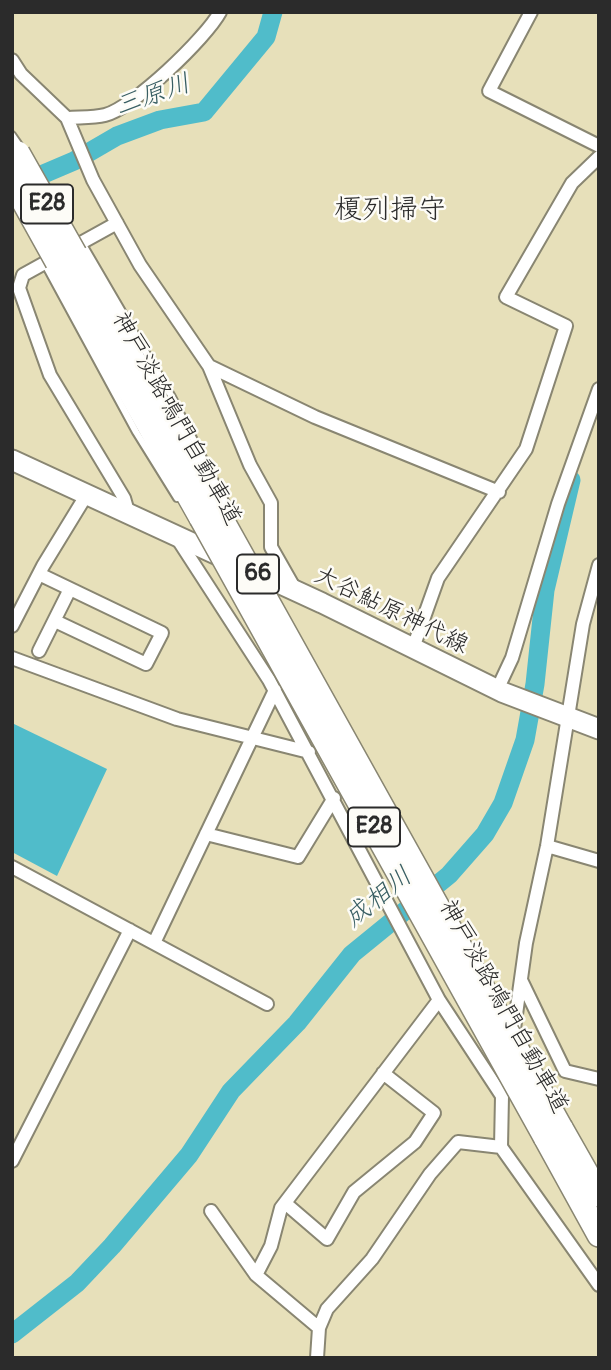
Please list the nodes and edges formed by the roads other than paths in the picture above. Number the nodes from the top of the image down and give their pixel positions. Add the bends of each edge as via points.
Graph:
1 (220, 12) edge
2 (531, 12) edge
3 (12, 60) edge
4 (67, 118) junction
5 (16, 146) edge
6 (599, 146) edge
7 (599, 157) edge
8 (12, 181) edge
9 (117, 223) junction
10 (66, 258) junction
11 (15, 290) edge
12 (209, 366) junction
13 (599, 388) edge
14 (12, 460) edge
15 (499, 492) junction
16 (88, 494) junction
17 (128, 512) junction
18 (209, 514) junction
19 (173, 532) junction
20 (599, 565) edge
21 (39, 574) junction
22 (70, 589) junction
23 (297, 594) junction
24 (55, 621) junction
25 (12, 626) edge
26 (413, 648) junction
27 (39, 651) dead end
28 (12, 658) edge
29 (275, 690) junction
30 (499, 691) junction
31 (563, 716) junction
32 (599, 729) edge
33 (253, 738) junction
34 (309, 752) junction
35 (334, 798) junction
36 (206, 834) junction
37 (547, 846) junction
38 (599, 861) edge
39 (12, 867) edge
40 (130, 930) junction
41 (154, 943) junction
42 (521, 979) junction
43 (439, 1000) junction
44 (267, 1004) dead end
45 (383, 1073) junction
46 (599, 1079) edge
47 (502, 1096) junction
48 (553, 1133) junction
49 (501, 1147) junction
50 (12, 1161) edge
51 (599, 1195) edge
52 (285, 1203) junction
53 (211, 1211) dead end
54 (599, 1235) edge
55 (256, 1275) junction
56 (599, 1285) edge
57 (319, 1328) junction
58 (317, 1358) edge

1 - 4 street via 159,81 130,103 105,115
2 - 6 street via 489,91
3 - 4 street
4 - 9 street
5 - 10 highway, 神戸淡路鳴門自動車道 / E28, bridge
7 - 15 street via 572,183 506,297 566,326 526,449
8 - 10 highway, 神戸淡路鳴門自動車道 / E28, bridge
9 - 11 street via 23,275
9 - 12 street
10 - 18 highway, 神戸淡路鳴門自動車道 / E28
10 - 18 lane via 136,432
11 - 17 street via 50,375
12 - 15 street via 315,417
12 - 23 street via 271,503 271,547
13 - 30 street
14 - 16 main road, 大谷鮎原神代線 / 66
15 - 26 street via 438,578
16 - 17 main road, 大谷鮎原神代線 / 66
16 - 21 street
17 - 19 main road, 大谷鮎原神代線 / 66
18 - 48 highway, 神戸淡路鳴門自動車道 / E28, bridge
18 - 48 highway, 神戸淡路鳴門自動車道 / E28, bridge via 241,552
19 - 23 main road, 大谷鮎原神代線 / 66
19 - 29 street
20 - 31 street
21 - 22 street
21 - 25 street
22 - 24 street
22 - 24 street via 162,632 146,664
23 - 26 main road, 大谷鮎原神代線 / 66
24 - 27 street
26 - 30 main road, 大谷鮎原神代線 / 66
28 - 33 street via 177,719
29 - 33 street
29 - 34 street
30 - 31 main road, 大谷鮎原神代線 / 66
31 - 32 main road, 大谷鮎原神代線 / 66
31 - 37 street
33 - 34 street
33 - 36 street
34 - 35 street
35 - 36 street via 298,857
35 - 43 street
36 - 41 street
37 - 38 street
37 - 42 street
39 - 40 street
40 - 41 street
40 - 50 street
41 - 44 street
42 - 46 street via 565,1071
42 - 47 street
43 - 45 street
43 - 47 street
45 - 52 street
45 - 52 street via 434,1113 415,1142 354,1192 327,1239
47 - 49 street
48 - 51 highway, 神戸淡路鳴門自動車道 / E28
48 - 54 highway, 神戸淡路鳴門自動車道 / E28
49 - 56 street
49 - 57 street via 458,1142 430,1174 372,1259 327,1309
52 - 55 street
53 - 55 street
55 - 57 street
57 - 58 street

